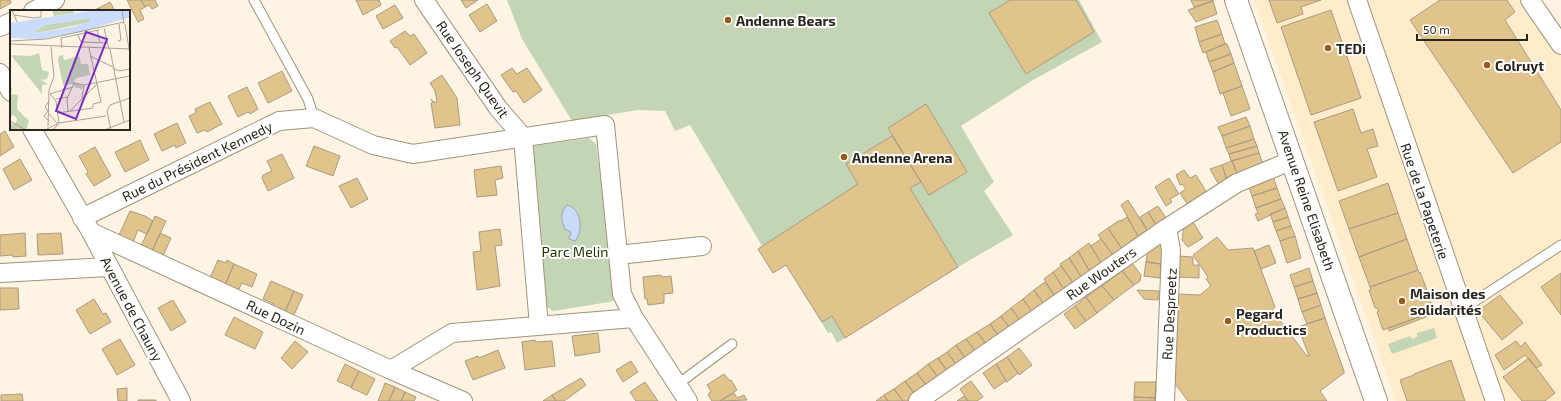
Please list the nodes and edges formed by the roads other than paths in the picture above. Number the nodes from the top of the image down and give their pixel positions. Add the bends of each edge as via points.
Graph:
1 (55, 0) edge
2 (254, 0) edge
3 (424, 0) edge
4 (1236, 0) edge
5 (1357, 0) edge
6 (1530, 0) edge
7 (35, 10) edge
8 (10, 22) edge
9 (0, 27) edge
10 (1561, 45) edge
11 (0, 73) edge
12 (10, 90) edge
13 (314, 118) junction
14 (33, 130) edge
15 (523, 138) junction
16 (1293, 160) junction
17 (86, 225) junction
18 (1167, 228) junction
19 (1561, 245) edge
20 (702, 246) dead end
21 (618, 255) junction
22 (108, 267) junction
23 (0, 273) edge
24 (1463, 309) junction
25 (634, 318) junction
26 (539, 326) junction
27 (732, 344) dead end
28 (391, 370) junction
29 (678, 384) junction
30 (181, 401) edge
31 (463, 401) edge
32 (688, 401) edge
33 (918, 401) edge
34 (1165, 401) edge
35 (1376, 401) edge
36 (1495, 401) edge

1 - 7 street
2 - 13 lane via 308,99
3 - 15 street, Rue Joseph Quevit via 498,108
4 - 16 main road, Avenue Reine Elisabeth
5 - 24 street, Rue de la Papeterie
6 - 10 street
8 - 9 street
11 - 12 street
13 - 15 street, Rue du Président Kennedy via 373,145 413,154
13 - 17 street, Rue du Président Kennedy via 279,121
14 - 17 street, Avenue de Chauny
15 - 21 street, Rue du Président Kennedy via 605,125
15 - 26 street
16 - 18 street, Rue Wouters via 1237,183
16 - 35 main road, Avenue Reine Elisabeth
17 - 22 street, Avenue de Chauny
17 - 28 street, Rue Dozin
18 - 33 street, Rue Wouters
18 - 34 street, Rue Despreetz via 1171,250
19 - 24 lane
20 - 21 street
21 - 25 street via 622,294
22 - 23 street
22 - 30 street, Avenue de Chauny
24 - 36 street, Rue de la Papeterie
25 - 26 street
25 - 29 street
26 - 28 street via 452,333
27 - 29 lane
28 - 31 street, Rue Dozin
29 - 32 street

